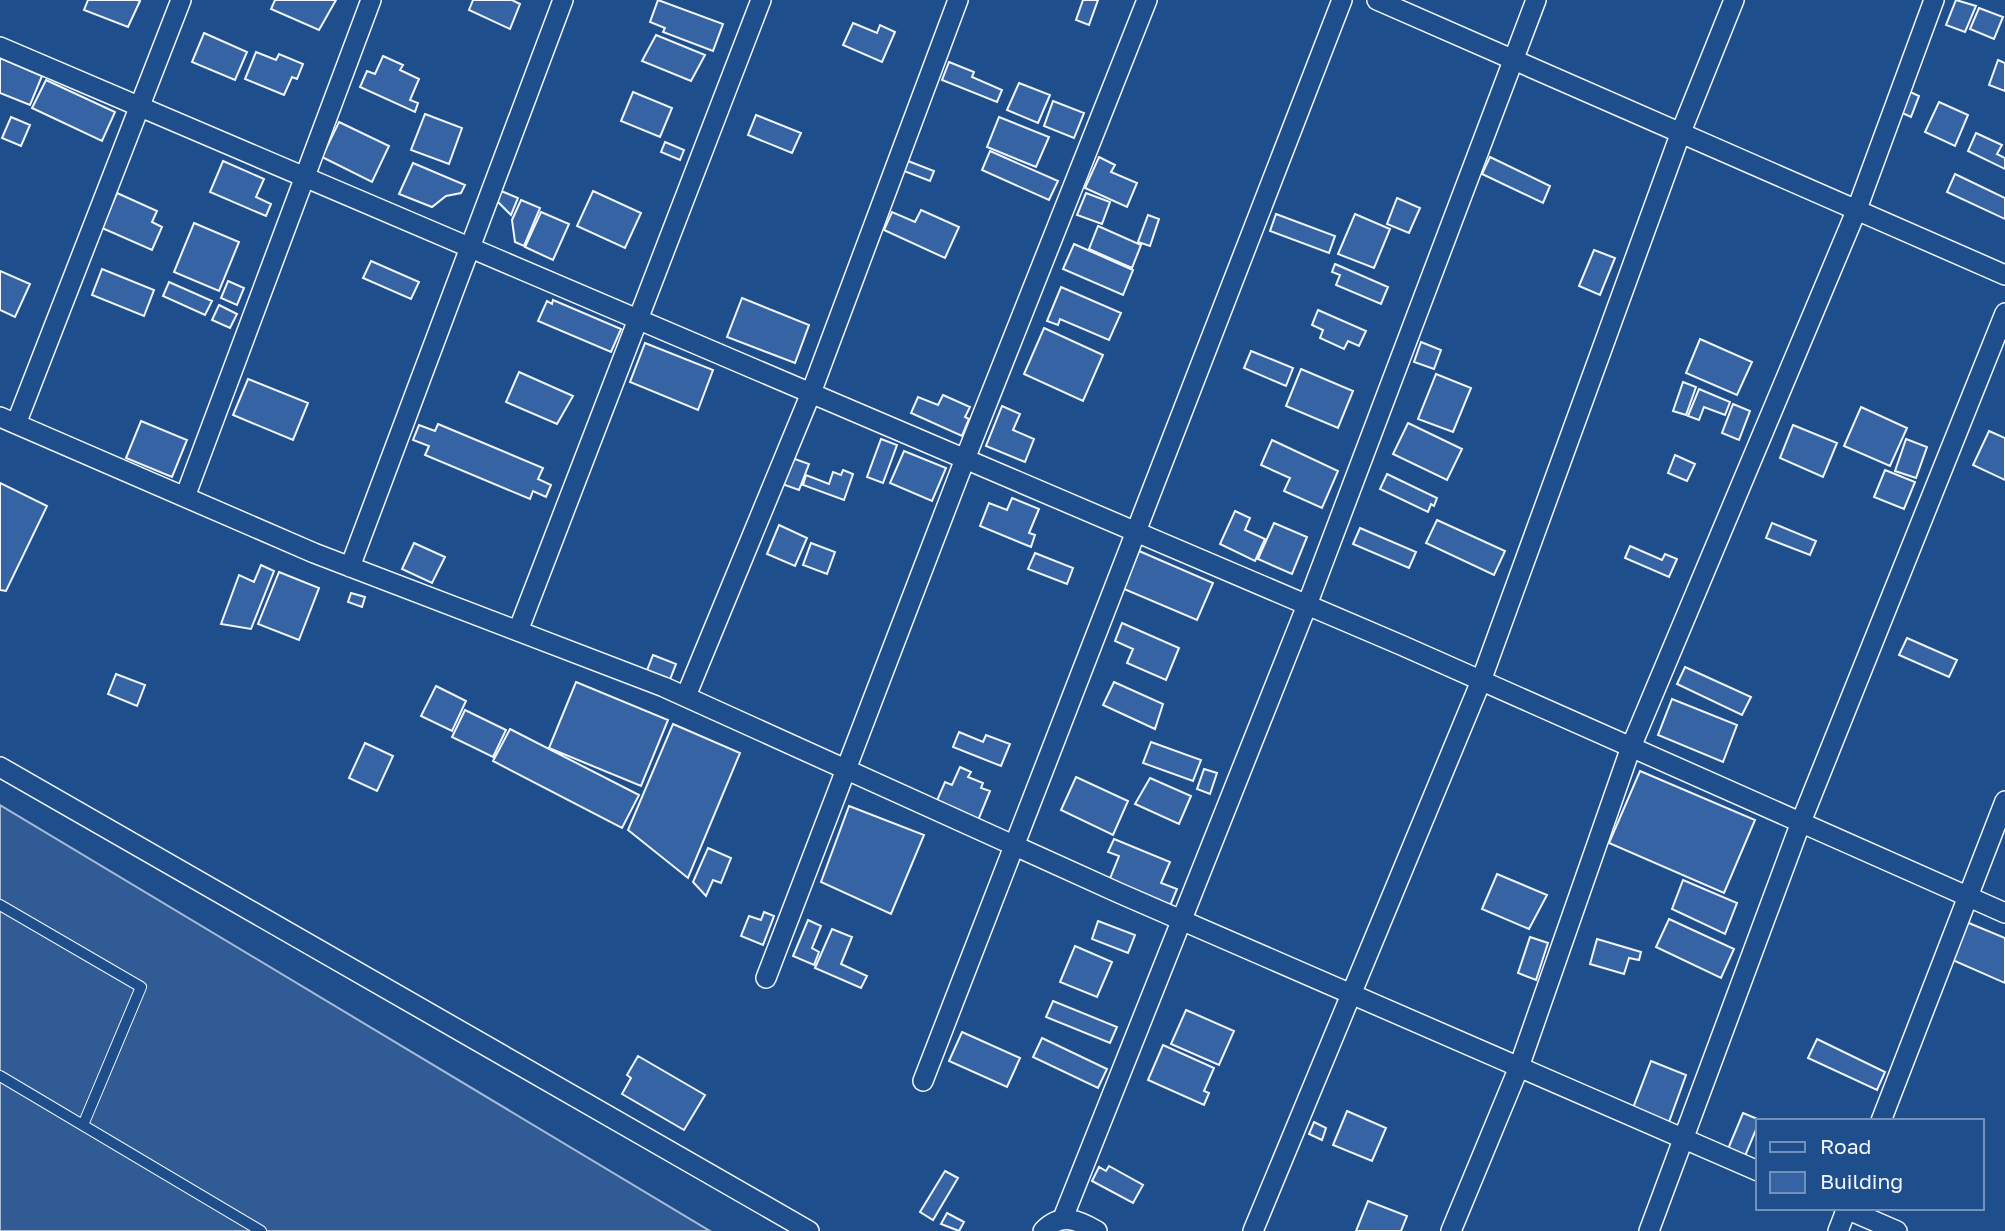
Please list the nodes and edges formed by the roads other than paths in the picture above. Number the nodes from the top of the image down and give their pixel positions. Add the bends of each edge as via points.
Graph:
1 (181, 0) edge
2 (371, 0) edge
3 (563, 0) edge
4 (761, 0) edge
5 (958, 0) edge
6 (1147, 0) edge
7 (1342, 0) edge
8 (1377, 0) edge
9 (1536, 0) edge
10 (1734, 0) edge
11 (1934, 0) edge
12 (0, 47) edge
13 (1513, 58) junction
14 (141, 107) junction
15 (1681, 132) junction
16 (305, 177) junction
17 (1857, 209) junction
18 (469, 247) junction
19 (2005, 275) edge
20 (2005, 313) edge
21 (639, 320) junction
22 (811, 393) junction
23 (8, 420) edge
24 (965, 459) junction
25 (185, 497) junction
26 (1136, 532) junction
27 (350, 567) junction
28 (1307, 605) junction
29 (518, 631) junction
30 (1481, 681) junction
31 (686, 696) junction
32 (1631, 747) junction
33 (0, 767) edge
34 (846, 769) junction
35 (2005, 801) edge
36 (1801, 822) junction
37 (1014, 845) junction
38 (1968, 897) junction
39 (0, 905) edge
40 (2005, 913) edge
41 (1183, 921) junction
42 (766, 978) dead end
43 (1350, 993) junction
44 (1519, 1067) junction
45 (0, 1076) edge
46 (923, 1081) dead end
47 (1882, 1119) edge
48 (83, 1125) junction
49 (1686, 1139) junction
50 (1756, 1170) edge
51 (1845, 1210) edge
52 (1850, 1210) edge
53 (1063, 1219) junction
54 (261, 1231) edge
55 (809, 1231) edge
56 (1043, 1231) edge
57 (1097, 1231) edge
58 (1253, 1231) edge
59 (1451, 1231) edge
60 (1649, 1231) edge
61 (1838, 1231) edge
62 (1897, 1231) edge

1 - 14 street
2 - 16 street
3 - 18 street
4 - 21 street
5 - 22 street
6 - 24 street
7 - 26 street
8 - 13 street
9 - 13 street
10 - 15 street
11 - 17 street
12 - 14 street
13 - 15 street
13 - 28 street
14 - 16 street
14 - 23 street
15 - 17 street
15 - 30 street
16 - 18 street
16 - 25 street
17 - 19 street
17 - 32 street
18 - 21 street
18 - 27 street
20 - 36 street
21 - 22 street
21 - 29 street
22 - 24 street
22 - 31 street
23 - 25 street
24 - 26 street
24 - 34 street
25 - 27 street
26 - 28 street
26 - 37 street
27 - 29 street
28 - 30 street
28 - 41 street
29 - 31 street
30 - 32 street
30 - 43 street
31 - 34 street
32 - 36 street
32 - 44 street
33 - 55 street
34 - 37 street
34 - 42 street
35 - 38 street
36 - 38 street
36 - 49 street
37 - 41 street
37 - 46 street
38 - 40 street
38 - 47 street
39 - 48 lane via 141,987
41 - 43 street
41 - 53 street
43 - 44 street
43 - 58 street
44 - 49 street
44 - 59 street
45 - 48 lane
48 - 54 lane
49 - 50 street
49 - 60 street
51 - 61 street
52 - 62 street
53 - 56 street
53 - 57 street via 1076,1219

